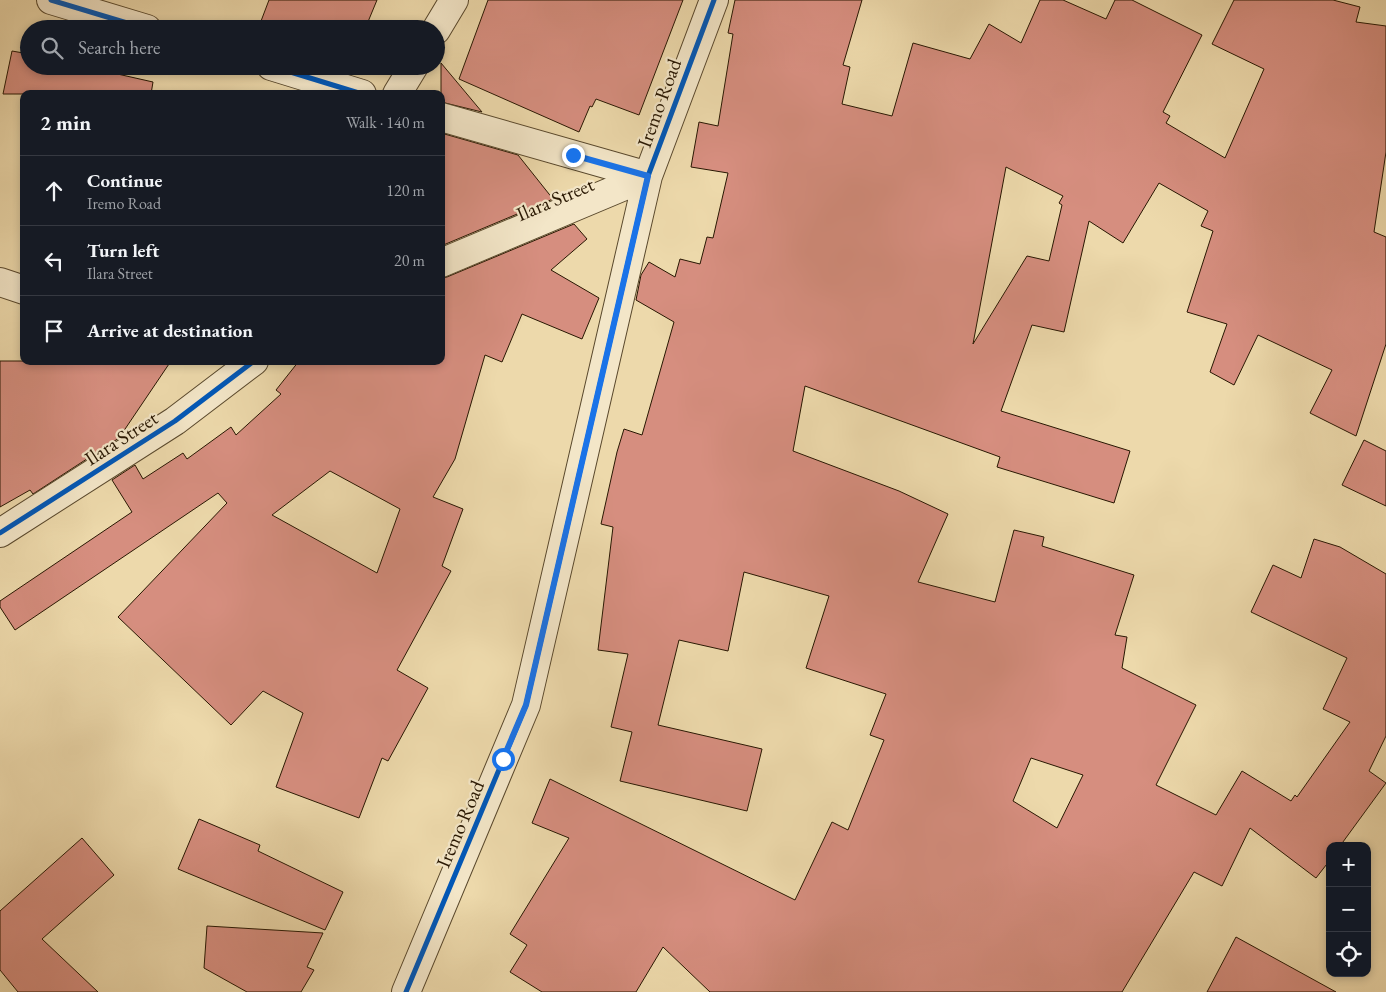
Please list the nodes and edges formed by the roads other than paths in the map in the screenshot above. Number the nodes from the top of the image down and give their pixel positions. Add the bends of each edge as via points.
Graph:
1 (51, 0) edge
2 (454, 0) edge
3 (714, 0) edge
4 (117, 20) edge
5 (442, 20) edge
6 (300, 75) edge
7 (409, 75) edge
8 (349, 90) edge
9 (399, 90) edge
10 (445, 118) edge
11 (648, 176) junction
12 (445, 261) edge
13 (0, 282) edge
14 (20, 289) edge
15 (249, 365) edge
16 (0, 533) edge
17 (406, 992) edge

1 - 4 street
2 - 5 street
3 - 11 street, Iremo Road
6 - 8 street
7 - 9 street
10 - 11 street, Ilara Street
11 - 12 street, Ilara Street
11 - 17 street, Iremo Road via 526,705
13 - 14 street
15 - 16 street, Ilara Street via 175,421

